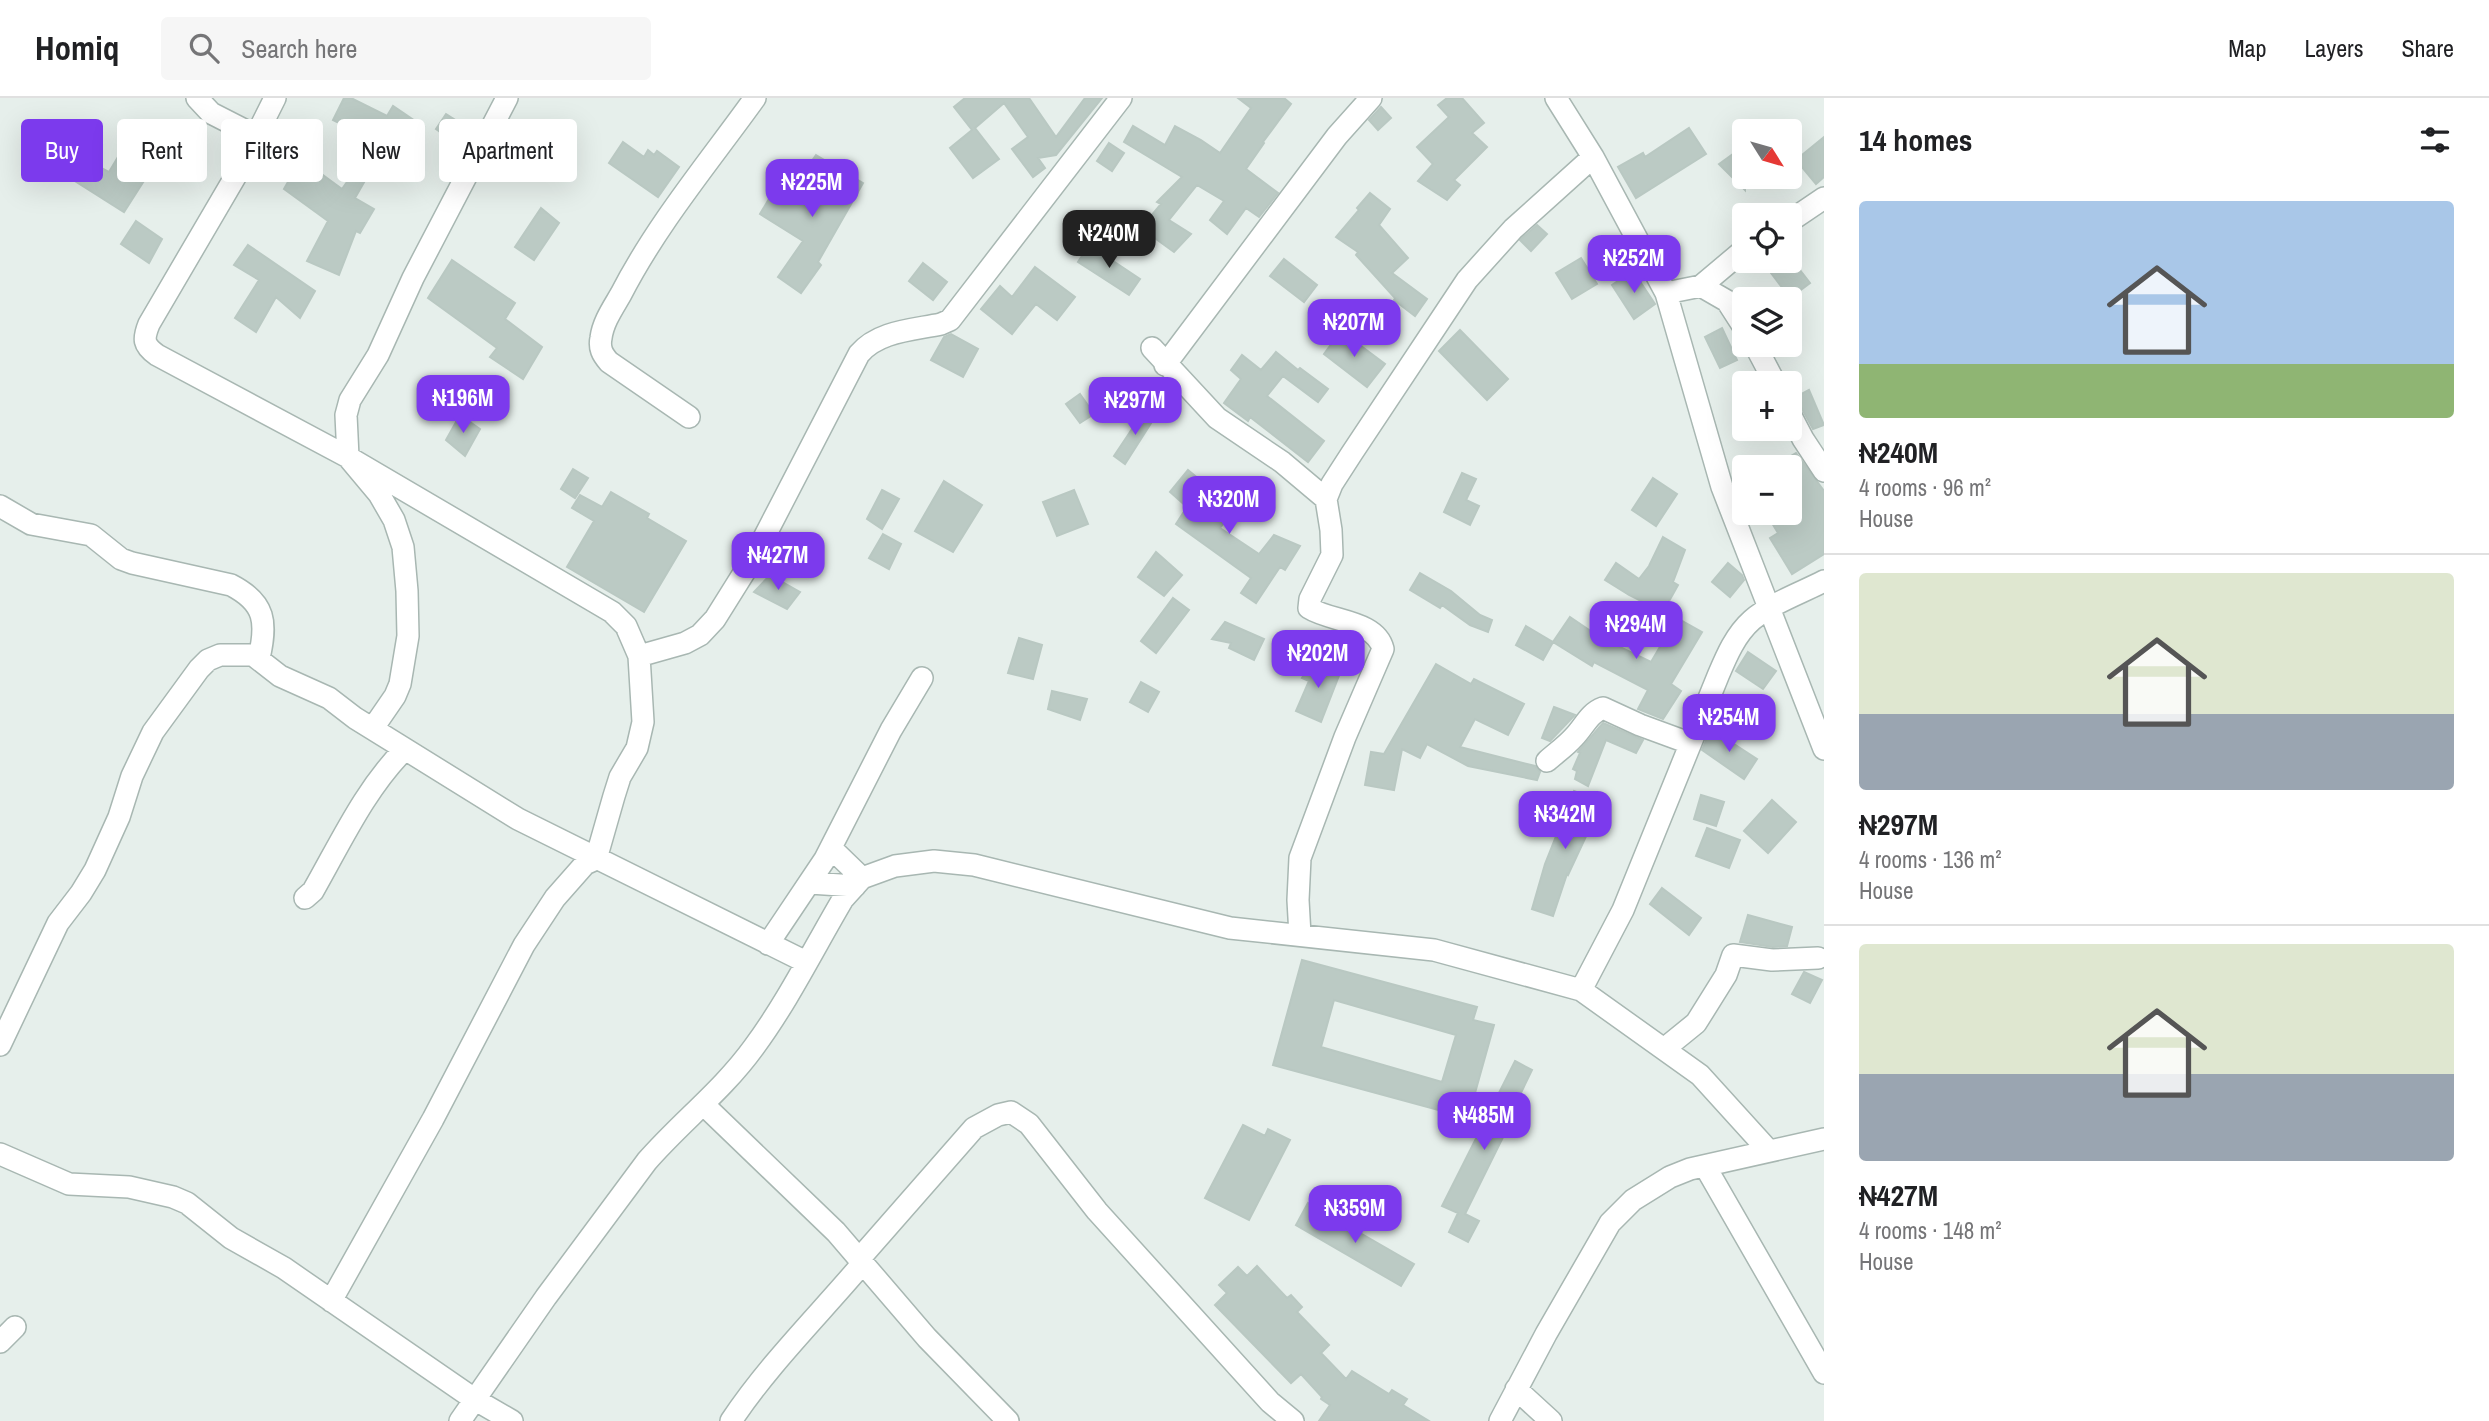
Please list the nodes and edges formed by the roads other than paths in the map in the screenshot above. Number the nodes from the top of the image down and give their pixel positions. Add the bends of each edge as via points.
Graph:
1 (197, 98) edge
2 (275, 98) edge
3 (507, 98) edge
4 (755, 98) edge
5 (1121, 98) edge
6 (1371, 98) edge
7 (1556, 98) edge
8 (223, 119) edge
9 (264, 119) edge
10 (1594, 157) junction
11 (232, 182) edge
12 (1824, 198) edge
13 (1802, 213) edge
14 (1732, 260) edge
15 (1701, 286) junction
16 (1666, 293) junction
17 (1732, 310) edge
18 (689, 417) dead end
19 (1802, 439) edge
20 (348, 457) junction
21 (1824, 471) edge
22 (1326, 499) junction
23 (0, 506) edge
24 (1824, 581) edge
25 (1769, 609) junction
26 (639, 656) junction
27 (259, 658) junction
28 (922, 678) dead end
29 (373, 727) junction
30 (1689, 744) junction
31 (1824, 748) edge
32 (405, 749) junction
33 (1547, 761) dead end
34 (831, 848) junction
35 (596, 859) junction
36 (859, 882) junction
37 (810, 883) junction
38 (305, 898) dead end
39 (1300, 935) junction
40 (768, 944) junction
41 (1818, 958) dead end
42 (806, 962) junction
43 (1581, 990) junction
44 (0, 1045) edge
45 (1664, 1049) junction
46 (704, 1105) junction
47 (1824, 1139) edge
48 (1769, 1151) junction
49 (0, 1154) edge
50 (1706, 1166) junction
51 (861, 1261) junction
52 (331, 1301) junction
53 (1816, 1344) edge
54 (1824, 1373) edge
55 (1516, 1390) junction
56 (474, 1399) junction
57 (460, 1421) edge
58 (512, 1421) edge
59 (731, 1421) edge
60 (1008, 1421) edge
61 (1293, 1421) edge
62 (1500, 1421) edge
63 (1551, 1421) edge

1 - 8 street
2 - 9 street
3 - 20 street via 378,355 350,400 345,433
4 - 18 street via 655,236 627,281 600,340 601,353 609,362
5 - 26 street via 950,320 878,338 859,354 755,555 715,619 685,643
6 - 22 street via 1159,356 1217,418
7 - 10 street
10 - 16 street
10 - 22 street via 1513,229 1467,280
11 - 20 street via 149,324 144,338 147,348
12 - 13 street
14 - 15 street
15 - 16 street
15 - 17 street
16 - 25 street via 1722,487
19 - 21 street
20 - 26 street via 606,608 626,626
20 - 29 street via 379,494 403,547 408,636 396,696
22 - 39 street via 1332,555 1310,608 1368,630 1381,640 1383,649 1300,858
23 - 27 street via 31,524 91,535 132,563 231,585 243,592 260,610 264,624
24 - 25 street
25 - 30 street via 1736,639
25 - 31 street
26 - 35 street via 643,722 637,748 620,777
27 - 29 street via 280,676 329,698
27 - 44 street via 242,654 208,660 153,732 95,870 58,923
28 - 34 street
29 - 32 street
30 - 33 street via 1604,708
30 - 43 street via 1623,910
32 - 35 street via 518,819
32 - 38 street via 384,770
34 - 36 street
34 - 37 street
35 - 40 street
35 - 52 street via 585,864 555,898 524,945
36 - 37 street
36 - 39 street via 895,866 934,861 974,865 1230,928
36 - 42 street via 843,899
37 - 40 street
39 - 43 street via 1434,950
40 - 42 street
41 - 45 street via 1772,960 1733,955 1696,1023
42 - 46 street via 754,1047
43 - 45 street
45 - 48 street via 1700,1075
46 - 51 street
46 - 56 street via 647,1161
47 - 48 street
48 - 50 street
49 - 52 street via 69,1184 128,1187 180,1200
50 - 53 street
50 - 55 street via 1658,1184 1610,1223
51 - 59 street
51 - 60 street
51 - 61 street via 974,1128 1012,1112 1030,1124 1097,1211 1270,1402
52 - 56 street
53 - 54 street
55 - 62 street
55 - 63 street
56 - 57 street
56 - 58 street

